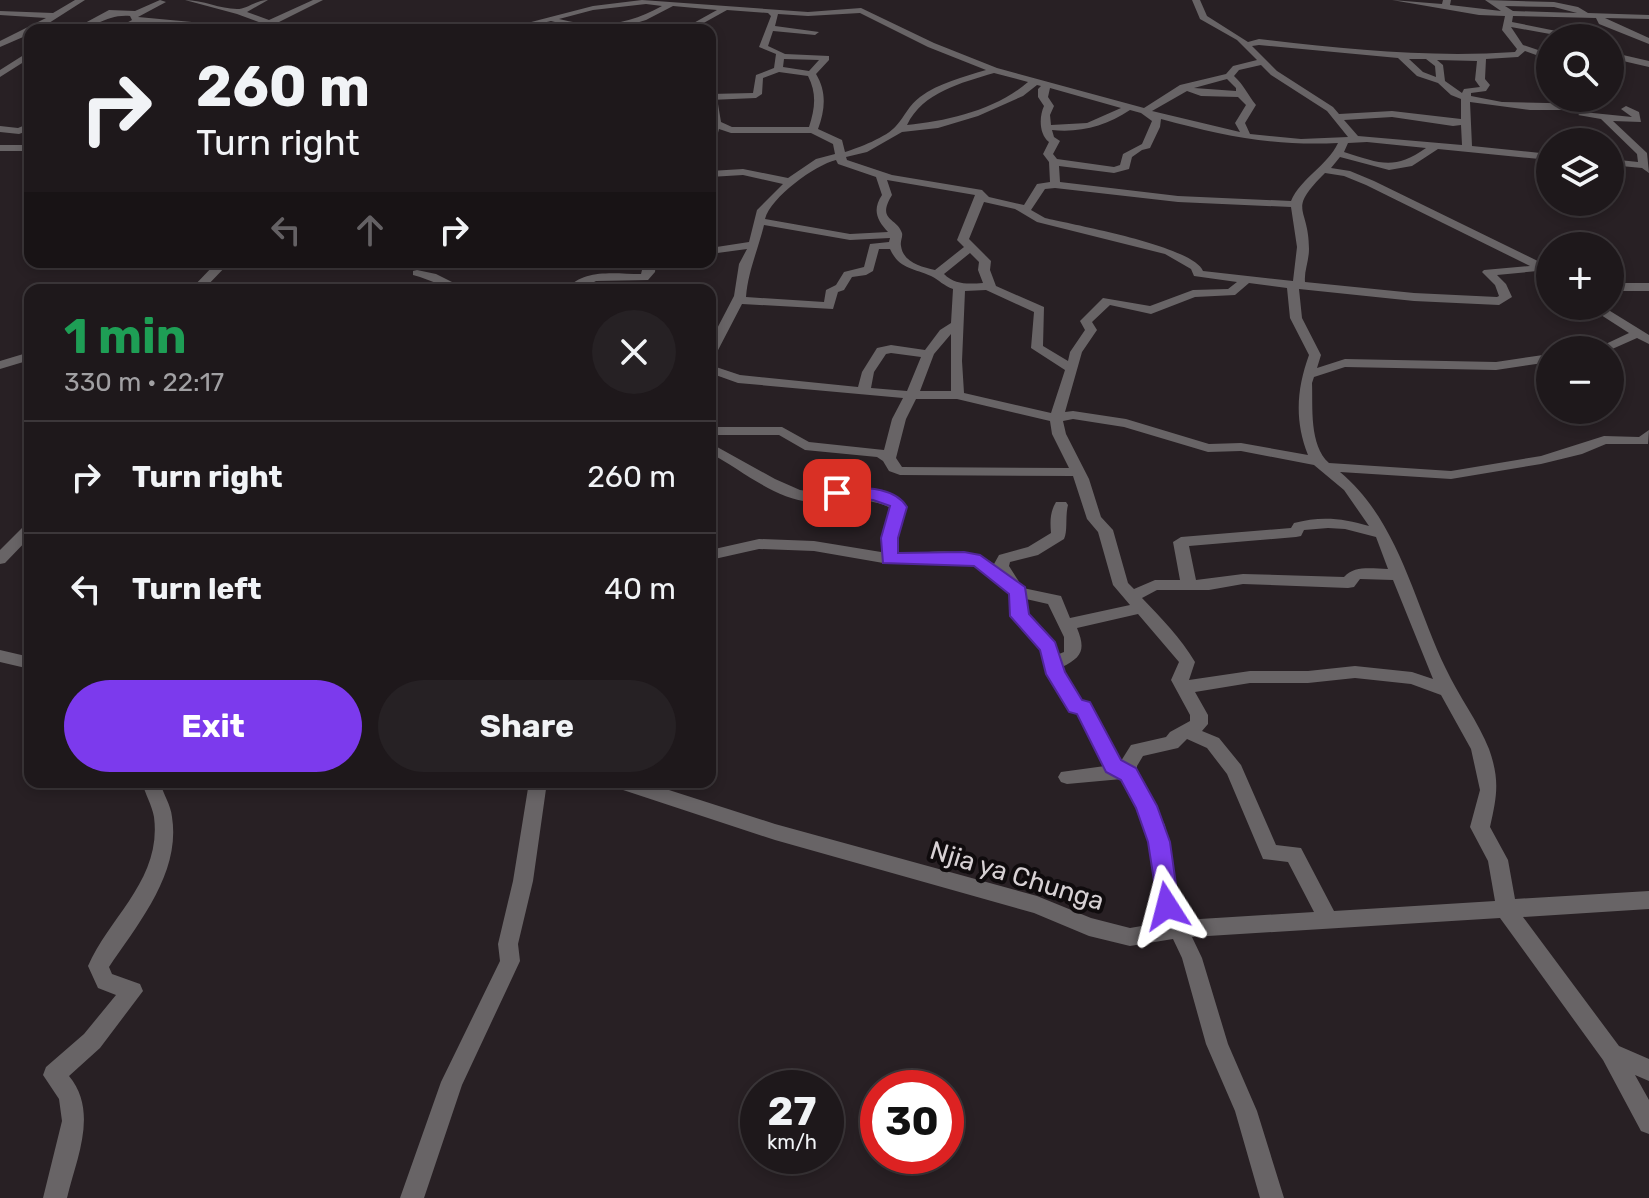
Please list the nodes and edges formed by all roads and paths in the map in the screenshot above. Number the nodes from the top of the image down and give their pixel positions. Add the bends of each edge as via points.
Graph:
1 (81, 0) edge
2 (189, 0) edge
3 (264, 0) edge
4 (319, 0) edge
5 (733, 0) edge
6 (843, 0) edge
7 (1196, 0) edge
8 (1396, 0) edge
9 (162, 2) dead end
10 (631, 2) edge
11 (646, 2) edge
12 (1492, 2) edge
13 (673, 3) junction
14 (863, 4) dead end
15 (1446, 4) edge
16 (1592, 4) dead end
17 (223, 8) junction
18 (726, 8) junction
19 (1611, 8) junction
20 (851, 9) junction
21 (240, 12) junction
22 (771, 12) junction
23 (0, 13) edge
24 (1510, 13) junction
25 (213, 14) dead end
26 (808, 14) junction
27 (1585, 14) junction
28 (1599, 14) junction
29 (54, 16) junction
30 (137, 17) junction
31 (1649, 17) edge
32 (202, 19) dead end
33 (554, 20) junction
34 (41, 24) edge
35 (88, 24) edge
36 (126, 24) edge
37 (192, 24) joint
38 (271, 24) edge
39 (283, 24) edge
40 (534, 24) edge
41 (568, 24) edge
42 (590, 24) edge
43 (632, 24) edge
44 (696, 24) edge
45 (1507, 24) junction
46 (769, 28) junction
47 (799, 29) junction
48 (1536, 29) edge
49 (815, 32) dead end
50 (24, 33) edge
51 (1649, 41) edge
52 (0, 44) edge
53 (1249, 44) junction
54 (1520, 47) junction
55 (1536, 52) edge
56 (1400, 55) junction
57 (781, 56) junction
58 (1428, 57) junction
59 (24, 58) edge
60 (1478, 58) junction
61 (1626, 61) joint
62 (1261, 62) junction
63 (1649, 64) edge
64 (778, 69) junction
65 (994, 70) junction
66 (3, 71) edge
67 (24, 71) edge
68 (1649, 72) edge
69 (811, 74) junction
70 (1229, 76) junction
71 (1439, 81) junction
72 (1034, 82) junction
73 (1047, 86) junction
74 (1183, 87) junction
75 (1241, 94) junction
76 (716, 99) edge
77 (1465, 100) junction
78 (1624, 105) edge
79 (1536, 106) edge
80 (1624, 108) edge
81 (1126, 109) junction
82 (1649, 111) edge
83 (1577, 112) edge
84 (1145, 114) junction
85 (1339, 117) junction
86 (1415, 118) junction
87 (1604, 119) junction
88 (1638, 120) junction
89 (1467, 121) junction
90 (716, 124) edge
91 (1046, 127) junction
92 (0, 129) edge
93 (24, 129) edge
94 (900, 129) junction
95 (1648, 129) edge
96 (813, 130) junction
97 (1247, 137) junction
98 (1367, 139) junction
99 (1347, 144) junction
100 (1434, 147) junction
101 (0, 148) edge
102 (24, 148) edge
103 (1467, 150) junction
104 (843, 155) junction
105 (1536, 156) edge
106 (1054, 162) junction
107 (1624, 164) edge
108 (1647, 167) edge
109 (1324, 170) junction
110 (716, 174) edge
111 (881, 176) junction
112 (790, 182) junction
113 (1055, 185) junction
114 (981, 195) junction
115 (1296, 204) junction
116 (1024, 211) junction
117 (759, 221) junction
118 (895, 239) junction
119 (754, 245) junction
120 (972, 249) junction
121 (716, 250) edge
122 (1536, 265) edge
123 (218, 268) edge
124 (649, 268) edge
125 (1536, 270) edge
126 (417, 273) dead end
127 (937, 274) junction
128 (1244, 282) junction
129 (202, 284) edge
130 (449, 284) edge
131 (579, 284) edge
132 (1297, 285) junction
133 (989, 286) junction
134 (1624, 287) edge
135 (1649, 287) edge
136 (959, 288) junction
137 (740, 296) junction
138 (727, 317) junction
139 (716, 318) edge
140 (1616, 320) edge
141 (957, 324) junction
142 (1643, 337) edge
143 (716, 341) edge
144 (928, 354) junction
145 (24, 358) edge
146 (1536, 360) edge
147 (0, 365) edge
148 (1072, 369) junction
149 (716, 371) edge
150 (1307, 374) junction
151 (864, 391) junction
152 (910, 395) junction
153 (958, 395) junction
154 (1056, 418) junction
155 (716, 431) edge
156 (1649, 434) edge
157 (716, 450) edge
158 (889, 458) junction
159 (1322, 464) junction
160 (1078, 472) junction
161 (1061, 505) dead end
162 (1382, 533) junction
163 (24, 534) edge
164 (716, 554) edge
165 (0, 559) edge
166 (889, 559) junction
167 (1397, 575) junction
168 (1189, 584) junction
169 (1018, 592) junction
170 (1136, 602) junction
171 (1067, 624) junction
172 (0, 656) edge
173 (24, 662) edge
174 (1052, 664) junction
175 (1184, 687) junction
176 (1447, 690) junction
177 (1187, 732) junction
178 (1125, 773) junction
179 (1067, 777) dead end
180 (152, 788) edge
181 (537, 788) edge
182 (639, 788) edge
183 (1649, 900) edge
184 (1507, 911) junction
185 (1329, 921) junction
186 (1180, 929) junction
187 (1611, 1053) junction
188 (1649, 1070) edge
189 (1649, 1123) edge
190 (55, 1198) edge
191 (412, 1198) edge
192 (1272, 1198) edge

1 - 29 street
2 - 17 street
3 - 21 street
4 - 39 street
5 - 18 street
6 - 20 street
7 - 53 street via 1203,17
8 - 15 street
9 - 30 street
10 - 11 street
10 - 33 street
10 - 42 street
11 - 13 street
12 - 24 street
12 - 27 street via 1571,4
13 - 18 street
13 - 43 street
14 - 20 street
15 - 24 street via 1461,12
16 - 19 street
17 - 21 street
17 - 25 street
18 - 22 street
18 - 44 street
19 - 28 street
19 - 31 street
20 - 26 street
20 - 65 street
21 - 38 street
22 - 26 street
22 - 46 street via 775,16
23 - 29 street
24 - 27 street
24 - 45 street
26 - 47 street
27 - 28 street
28 - 51 street via 1602,22
29 - 34 street
30 - 35 street via 112,12
30 - 36 street
30 - 37 street
32 - 37 street
33 - 40 street
33 - 41 street
45 - 48 street
45 - 54 street via 1508,34
46 - 47 street
46 - 57 street via 763,47 777,49
47 - 49 street
50 - 52 street
53 - 56 street
53 - 62 street
54 - 55 street
54 - 60 street via 1518,54
56 - 58 street
56 - 71 street via 1420,74
57 - 64 street
57 - 69 street via 826,58
58 - 60 street
58 - 71 street via 1439,65
59 - 66 street
60 - 77 street via 1485,87 1467,91
61 - 63 street
61 - 68 street
62 - 70 street via 1236,68
62 - 85 street
64 - 69 street
64 - 76 street via 759,77 753,96
65 - 72 street
65 - 94 street via 931,93
66 - 67 street
69 - 96 street via 819,87 820,111
70 - 74 street
70 - 75 street
71 - 77 street
72 - 73 street
72 - 94 street via 975,114
73 - 81 street
73 - 91 street
74 - 75 street
74 - 84 street
75 - 97 street via 1251,105 1240,123
77 - 79 street
77 - 89 street
78 - 82 street
80 - 88 street
81 - 84 street
81 - 91 street via 1094,127
83 - 87 street
84 - 97 street
84 - 106 street via 1157,124 1146,146 1127,156 1125,167
85 - 86 street via 1360,113
85 - 99 street
86 - 89 street
86 - 98 street
87 - 88 street
87 - 108 street via 1631,140
88 - 95 street
89 - 103 street
90 - 96 street via 731,130
91 - 106 street via 1055,141 1048,154
92 - 93 street
94 - 104 street
96 - 104 street via 838,142
97 - 99 street
98 - 99 street
98 - 100 street
99 - 100 street via 1394,169
99 - 109 street
100 - 103 street
101 - 102 street
103 - 105 street
104 - 111 street via 842,162
104 - 112 street via 820,161
106 - 113 street
107 - 108 street
109 - 115 street via 1298,192
109 - 122 street via 1370,183
110 - 112 street via 743,172
111 - 114 street
111 - 118 street via 887,195 879,211
112 - 117 street via 762,210
113 - 115 street via 1178,199
113 - 116 street via 1041,186
114 - 116 street
114 - 120 street via 964,234
115 - 132 street via 1304,251
116 - 128 street via 1059,226 1169,252 1196,267 1198,274
117 - 118 street
117 - 119 street
118 - 127 street via 897,256 908,266
118 - 137 street via 874,246 869,269 848,274 832,290 829,306
119 - 121 street
119 - 137 street
120 - 127 street
120 - 133 street via 986,264
123 - 129 street
124 - 131 street via 644,278 602,276
125 - 132 street via 1488,272 1506,297 1499,301
126 - 130 street
127 - 136 street
128 - 132 street
128 - 148 street via 1231,292 1193,294 1151,310 1107,301 1086,321 1091,330
132 - 150 street via 1296,318 1315,355
133 - 136 street
133 - 148 street via 1040,310 1037,348
134 - 135 street
136 - 141 street
137 - 138 street
138 - 139 street
138 - 143 street
140 - 142 street
141 - 144 street
141 - 153 street
144 - 151 street via 881,351
144 - 152 street
145 - 147 street
146 - 150 street via 1496,366 1345,363
148 - 154 street
149 - 151 street via 738,379
150 - 159 street via 1308,437
151 - 152 street
152 - 153 street
152 - 158 street
153 - 154 street
154 - 159 street via 1073,415 1126,423 1208,448 1241,447
154 - 160 street
155 - 158 street via 782,431 805,446
156 - 159 street via 1643,441 1604,440 1480,473 1408,474
157 - 166 street via 755,477 790,492 813,498 845,492 896,502
158 - 160 street via 900,471
159 - 162 street via 1349,487
160 - 170 street via 1094,519 1105,530 1121,585
161 - 169 street via 1059,535 1033,551 1004,559 1001,566
162 - 167 street
162 - 168 street via 1330,524 1181,542
163 - 165 street
164 - 166 street via 759,544 814,546
166 - 169 street via 980,561
167 - 168 street via 1356,574 1348,583 1259,578
167 - 176 street
168 - 170 street via 1155,585
169 - 171 street via 1055,600
169 - 174 street via 1019,616 1049,647
170 - 171 street via 1100,619
170 - 175 street via 1187,662 1181,674
171 - 174 street via 1075,640 1072,655
172 - 173 street
174 - 178 street via 1076,706 1083,707 1114,766
175 - 176 street via 1250,677 1355,672 1412,678
175 - 177 street via 1199,715 1199,724
176 - 184 street via 1480,749 1489,790 1480,827 1498,860
177 - 178 street via 1172,743 1137,750
177 - 185 street via 1213,743 1235,770 1270,853 1294,854
178 - 179 street
178 - 186 street via 1155,825 1167,906
180 - 190 street via 163,815 155,876 98,966 105,981 132,991 92,1041 54,1075 70,1096 71,1115 70,1144
181 - 191 street via 508,944 510,961 452,1082
182 - 186 street, Njia ya Chunga via 1037,905 1089,927 1130,937
183 - 184 street, Njia ya Chunga
184 - 185 street, Njia ya Chunga
184 - 187 street
185 - 186 street, Njia ya Chunga
186 - 192 street
187 - 188 street
187 - 189 street

